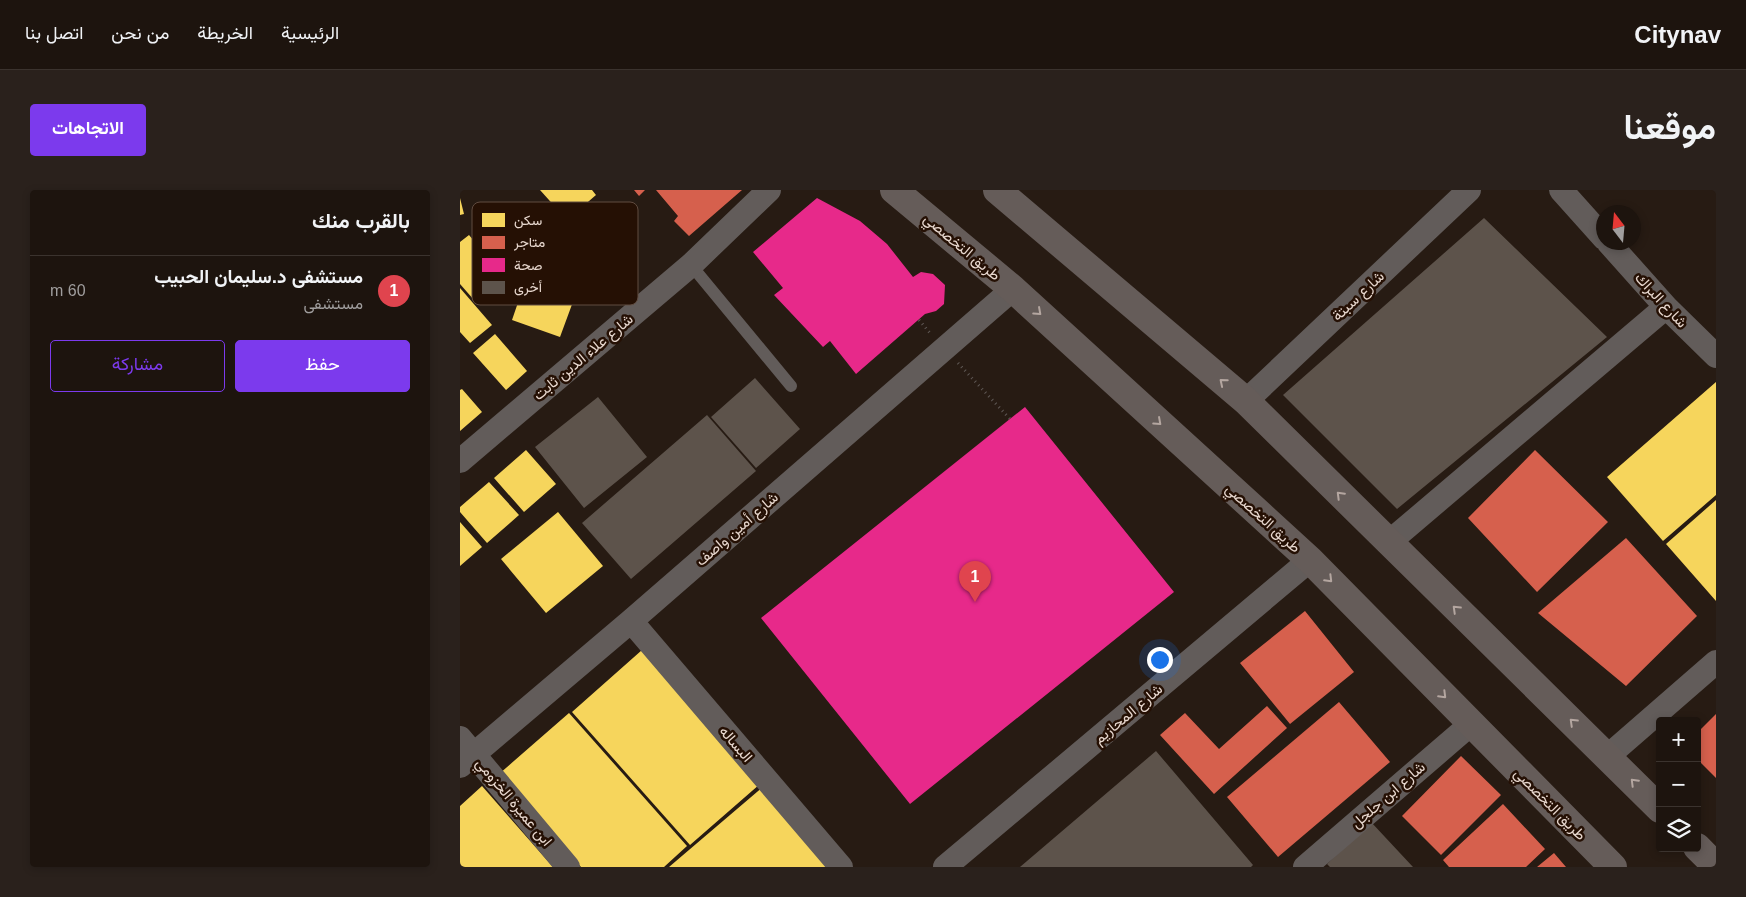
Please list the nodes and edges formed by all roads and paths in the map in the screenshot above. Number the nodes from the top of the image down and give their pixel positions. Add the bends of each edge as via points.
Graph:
1 (769, 190) edge
2 (894, 190) edge
3 (997, 190) edge
4 (1469, 190) edge
5 (1561, 190) edge
6 (1596, 229) edge
7 (1615, 250) edge
8 (691, 265) junction
9 (1013, 289) junction
10 (1666, 307) junction
11 (919, 320) dead end
12 (932, 334) dead end
13 (1716, 356) edge
14 (958, 362) dead end
15 (791, 386) dead end
16 (1246, 401) junction
17 (1010, 419) dead end
18 (460, 461) edge
19 (1388, 542) junction
20 (1310, 560) junction
21 (631, 621) junction
22 (1716, 662) edge
23 (1471, 724) junction
24 (465, 753) edge
25 (1608, 756) junction
26 (1658, 807) edge
27 (1701, 851) edge
28 (1716, 866) edge
29 (568, 867) edge
30 (842, 867) edge
31 (946, 867) edge
32 (1305, 867) edge
33 (1613, 867) edge

1 - 8 street, شارع علاء الدين ثابت
2 - 9 main road, طريق التخصصي
16 -> 3 main road
4 - 16 street, شارع سبتة
5 - 6 street
7 - 10 street, شارع البراك
8 - 15 lane
8 - 18 street, شارع علاء الدين ثابت
9 -> 20 main road, طريق التخصصي
9 - 21 street, شارع أمين واصف
10 - 13 street, شارع البراك
10 - 19 street
11 - 12 path
14 - 17 path
19 -> 16 main road
25 -> 19 main road
20 -> 23 main road, طريق التخصصي
20 - 31 street, شارع المحازيم
21 - 24 street, شارع أمين واصف
21 - 30 street, البساله
22 - 25 street
23 - 32 street, شارع ابن جلجل
23 - 33 main road, طريق التخصصي
24 - 29 street, ابن عميرة الخزومي
26 -> 25 main road
27 - 28 main road

